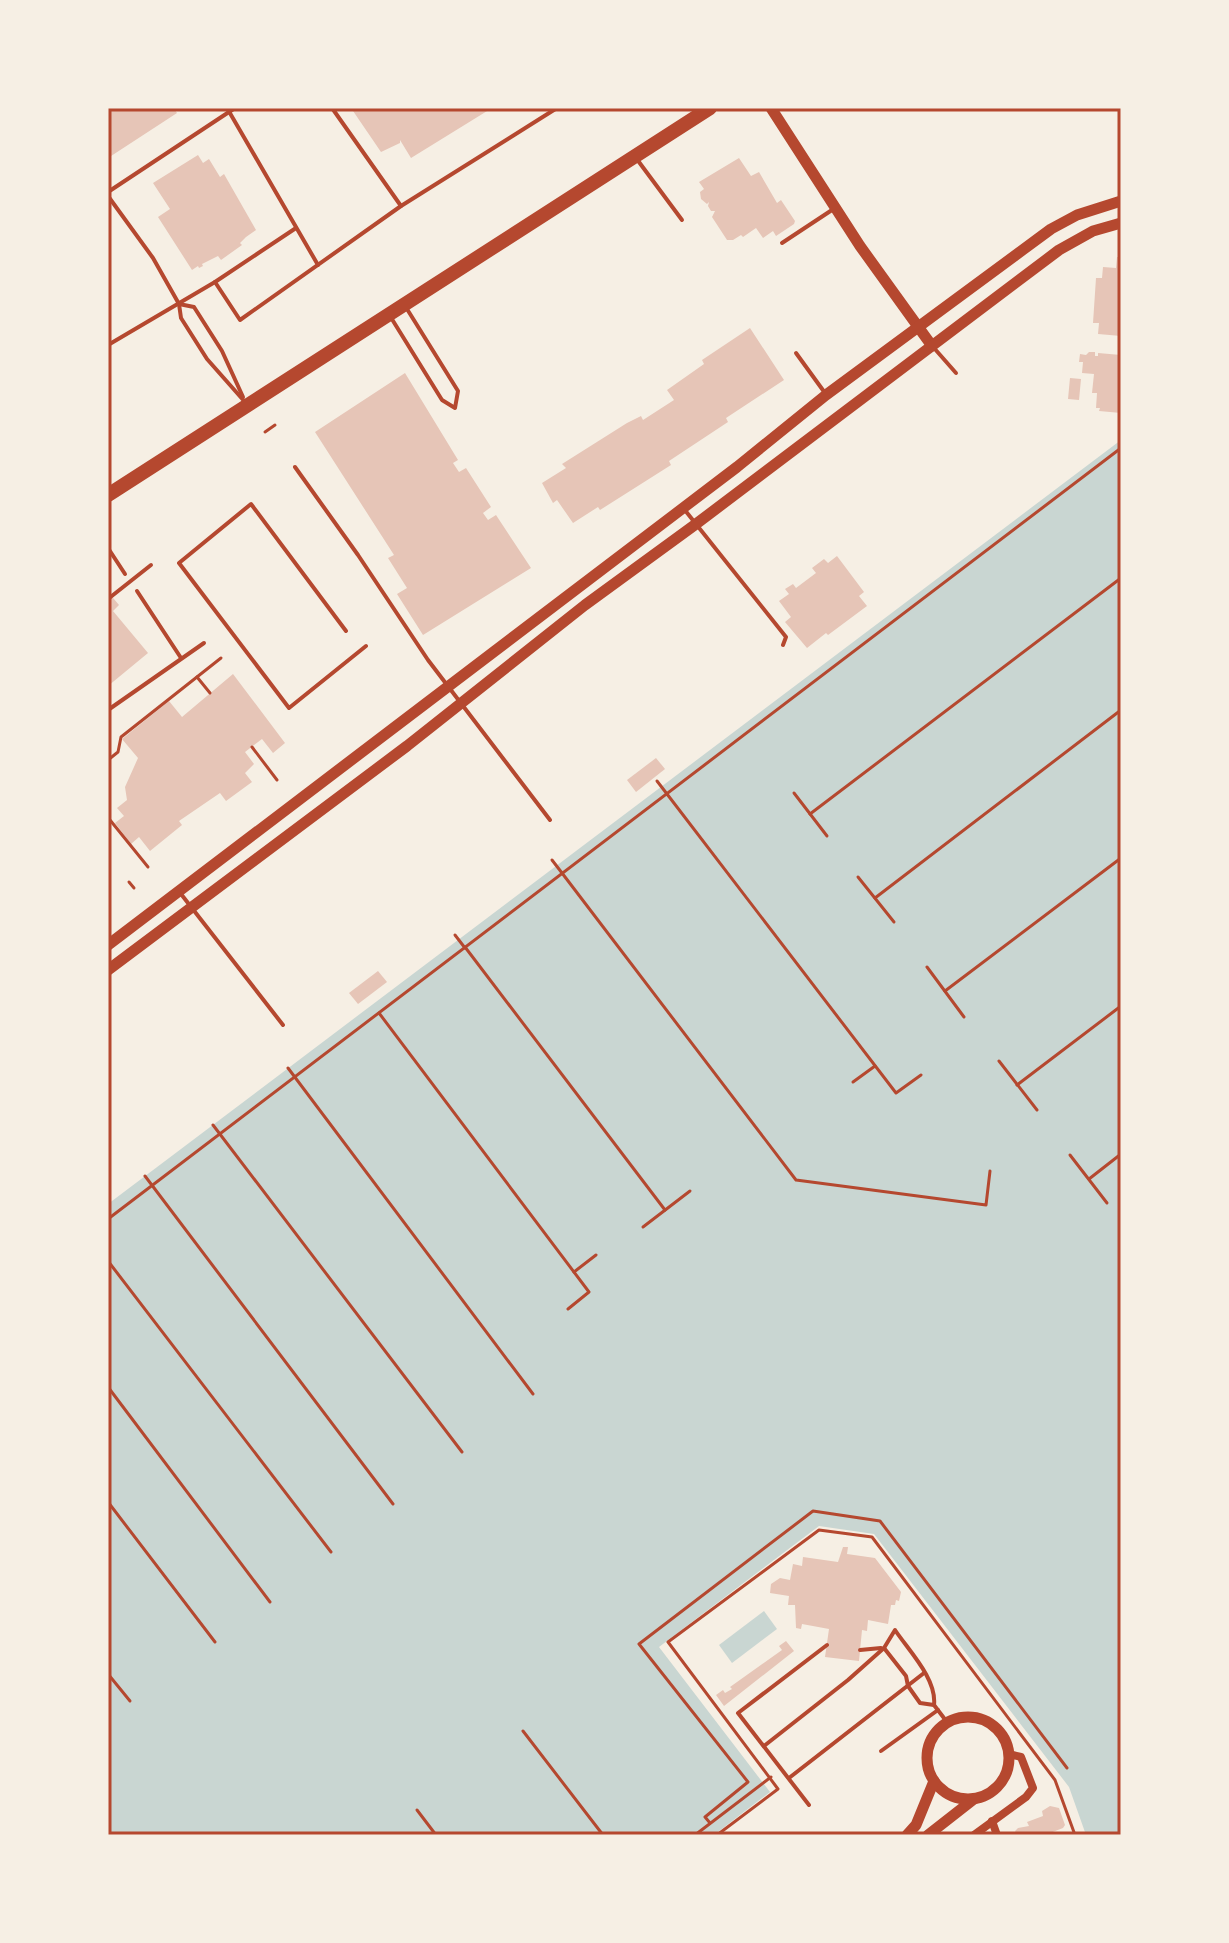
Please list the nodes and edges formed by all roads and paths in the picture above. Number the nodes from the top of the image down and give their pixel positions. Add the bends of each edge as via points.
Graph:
1 (332, 108) edge
2 (557, 108) edge
3 (710, 108) edge
4 (771, 108) edge
5 (231, 109) edge
6 (635, 157) junction
7 (108, 194) edge
8 (1121, 201) edge
9 (401, 206) junction
10 (837, 207) junction
11 (682, 220) dead end
12 (1121, 223) edge
13 (296, 228) junction
14 (782, 243) dead end
15 (318, 265) junction
16 (215, 282) junction
17 (179, 304) junction
18 (404, 304) junction
19 (388, 314) junction
20 (917, 327) junction
21 (108, 345) edge
22 (932, 346) junction
23 (796, 353) dead end
24 (956, 373) dead end
25 (826, 395) junction
26 (247, 404) junction
27 (275, 425) dead end
28 (265, 432) dead end
29 (1121, 448) edge
30 (295, 467) dead end
31 (108, 495) edge
32 (683, 507) junction
33 (696, 524) junction
34 (108, 548) edge
35 (151, 565) dead end
36 (125, 574) dead end
37 (1121, 578) edge
38 (137, 591) dead end
39 (110, 597) edge
40 (346, 631) dead end
41 (204, 643) dead end
42 (783, 645) dead end
43 (366, 646) dead end
44 (181, 658) junction
45 (221, 658) dead end
46 (197, 677) junction
47 (448, 687) junction
48 (210, 693) dead end
49 (459, 703) junction
50 (108, 710) edge
51 (1121, 710) edge
52 (252, 747) dead end
53 (108, 760) edge
54 (277, 780) dead end
55 (657, 781) dead end
56 (794, 793) dead end
57 (667, 794) junction
58 (674, 803) junction
59 (810, 814) junction
60 (550, 820) dead end
61 (108, 821) edge
62 (827, 836) dead end
63 (1121, 858) edge
64 (552, 860) dead end
65 (148, 867) dead end
66 (562, 873) junction
67 (858, 877) dead end
68 (129, 882) dead end
69 (571, 885) junction
70 (134, 888) dead end
71 (179, 892) junction
72 (875, 898) junction
73 (192, 906) junction
74 (894, 922) dead end
75 (455, 935) dead end
76 (108, 945) edge
77 (465, 947) junction
78 (471, 956) junction
79 (927, 967) dead end
80 (108, 970) edge
81 (945, 991) junction
82 (1121, 1006) edge
83 (379, 1013) junction
84 (964, 1017) dead end
85 (283, 1025) dead end
86 (999, 1061) dead end
87 (875, 1066) junction
88 (288, 1068) dead end
89 (921, 1075) dead end
90 (294, 1077) junction
91 (853, 1082) dead end
92 (1017, 1085) junction
93 (1037, 1110) dead end
94 (213, 1125) dead end
95 (220, 1134) junction
96 (1121, 1154) edge
97 (1070, 1155) dead end
98 (990, 1171) dead end
99 (145, 1176) dead end
100 (1089, 1179) junction
101 (152, 1186) junction
102 (690, 1191) dead end
103 (1107, 1203) dead end
104 (665, 1210) junction
105 (108, 1219) edge
106 (643, 1227) dead end
107 (596, 1255) dead end
108 (108, 1261) edge
109 (574, 1272) junction
110 (568, 1309) dead end
111 (108, 1387) edge
112 (533, 1394) dead end
113 (462, 1452) dead end
114 (108, 1502) edge
115 (393, 1504) dead end
116 (331, 1552) dead end
117 (270, 1602) dead end
118 (215, 1642) dead end
119 (827, 1645) dead end
120 (884, 1648) junction
121 (860, 1650) dead end
122 (924, 1673) junction
123 (108, 1674) edge
124 (908, 1686) junction
125 (130, 1701) dead end
126 (934, 1705) junction
127 (938, 1710) junction
128 (947, 1722) junction
129 (523, 1731) dead end
130 (764, 1746) junction
131 (881, 1751) dead end
132 (1009, 1754) junction
133 (771, 1777) dead end
134 (789, 1778) junction
135 (934, 1781) junction
136 (974, 1799) junction
137 (809, 1805) dead end
138 (417, 1810) dead end
139 (992, 1821) junction
140 (436, 1835) edge
141 (603, 1835) edge
142 (695, 1835) edge
143 (717, 1835) edge
144 (907, 1835) edge
145 (928, 1835) edge
146 (974, 1835) edge
147 (997, 1835) edge
148 (1075, 1835) edge

1 - 9 lane
2 - 9 lane
3 - 6 highway
4 - 10 main road
5 - 7 lane
5 - 13 lane
6 - 11 lane
6 - 18 highway
7 - 17 lane
8 - 20 main road via 1051,229
9 - 15 lane
10 - 14 lane
10 - 20 main road
12 - 22 main road via 1059,250
13 - 15 lane
13 - 16 lane
15 - 16 lane via 240,320
16 - 17 lane
17 - 21 lane
17 - 26 lane via 181,318 207,359
17 - 26 lane via 194,307
18 - 19 highway
18 - 19 lane via 458,391 455,408 442,400
19 - 26 highway
20 - 22 main road
20 - 25 main road
22 - 24 lane
22 - 33 main road
23 - 25 lane
25 - 32 main road
26 - 31 highway
27 - 28 path
29 - 57 path
30 - 47 lane
32 - 33 lane
32 - 47 main road
33 - 42 lane via 786,637
33 - 49 main road
34 - 36 lane
35 - 39 lane
37 - 59 path
38 - 44 lane
40 - 43 lane via 251,504 179,563 289,708
41 - 44 lane
44 - 50 lane
45 - 46 path
46 - 48 path
46 - 53 path via 121,737 118,752
47 - 49 lane
47 - 71 main road
49 - 60 lane
49 - 73 main road
51 - 72 path
52 - 54 path
55 - 58 path
56 - 59 path
57 - 58 path
57 - 66 path
58 - 87 path
59 - 62 path
61 - 65 path
63 - 81 path
64 - 69 path
66 - 69 path
66 - 77 path
67 - 72 path
68 - 70 path
69 - 98 path via 796,1180 986,1205
71 - 73 lane
71 - 76 main road
72 - 74 path
73 - 80 main road
73 - 85 lane
75 - 78 path
77 - 78 path
77 - 83 path
78 - 104 path
79 - 81 path
81 - 84 path
82 - 92 path
83 - 90 path
83 - 109 path
86 - 92 path
87 - 89 path via 896,1093
87 - 91 path
88 - 90 path
90 - 95 path
90 - 112 path
92 - 93 path
94 - 95 path
95 - 101 path
95 - 113 path
96 - 100 path
97 - 100 path
99 - 101 path
100 - 103 path
101 - 105 path
101 - 115 path
102 - 104 path
104 - 106 path
107 - 109 path
108 - 116 path
109 - 110 path via 589,1292
111 - 117 path
114 - 118 path
119 - 130 lane via 738,1713
120 - 121 lane
120 - 122 lane via 895,1630
120 - 124 lane
120 - 130 lane
122 - 124 lane
122 - 126 lane
123 - 125 path
124 - 126 lane via 920,1703
124 - 134 lane
126 - 127 lane
127 - 128 lane
127 - 131 lane
128 - 132 main road via 967,1716 987,1721 1002,1735
128 - 135 main road via 935,1732 927,1751
129 - 141 path
130 - 134 lane
132 - 136 main road via 1000,1783
132 - 139 street via 1021,1757 1033,1788
133 - 142 path
134 - 137 lane
135 - 136 main road via 953,1797
135 - 144 main road
136 - 145 main road
138 - 140 path
139 - 146 street
139 - 147 street
143 - 148 path via 778,1789 668,1642 819,1530 872,1537 1055,1780

